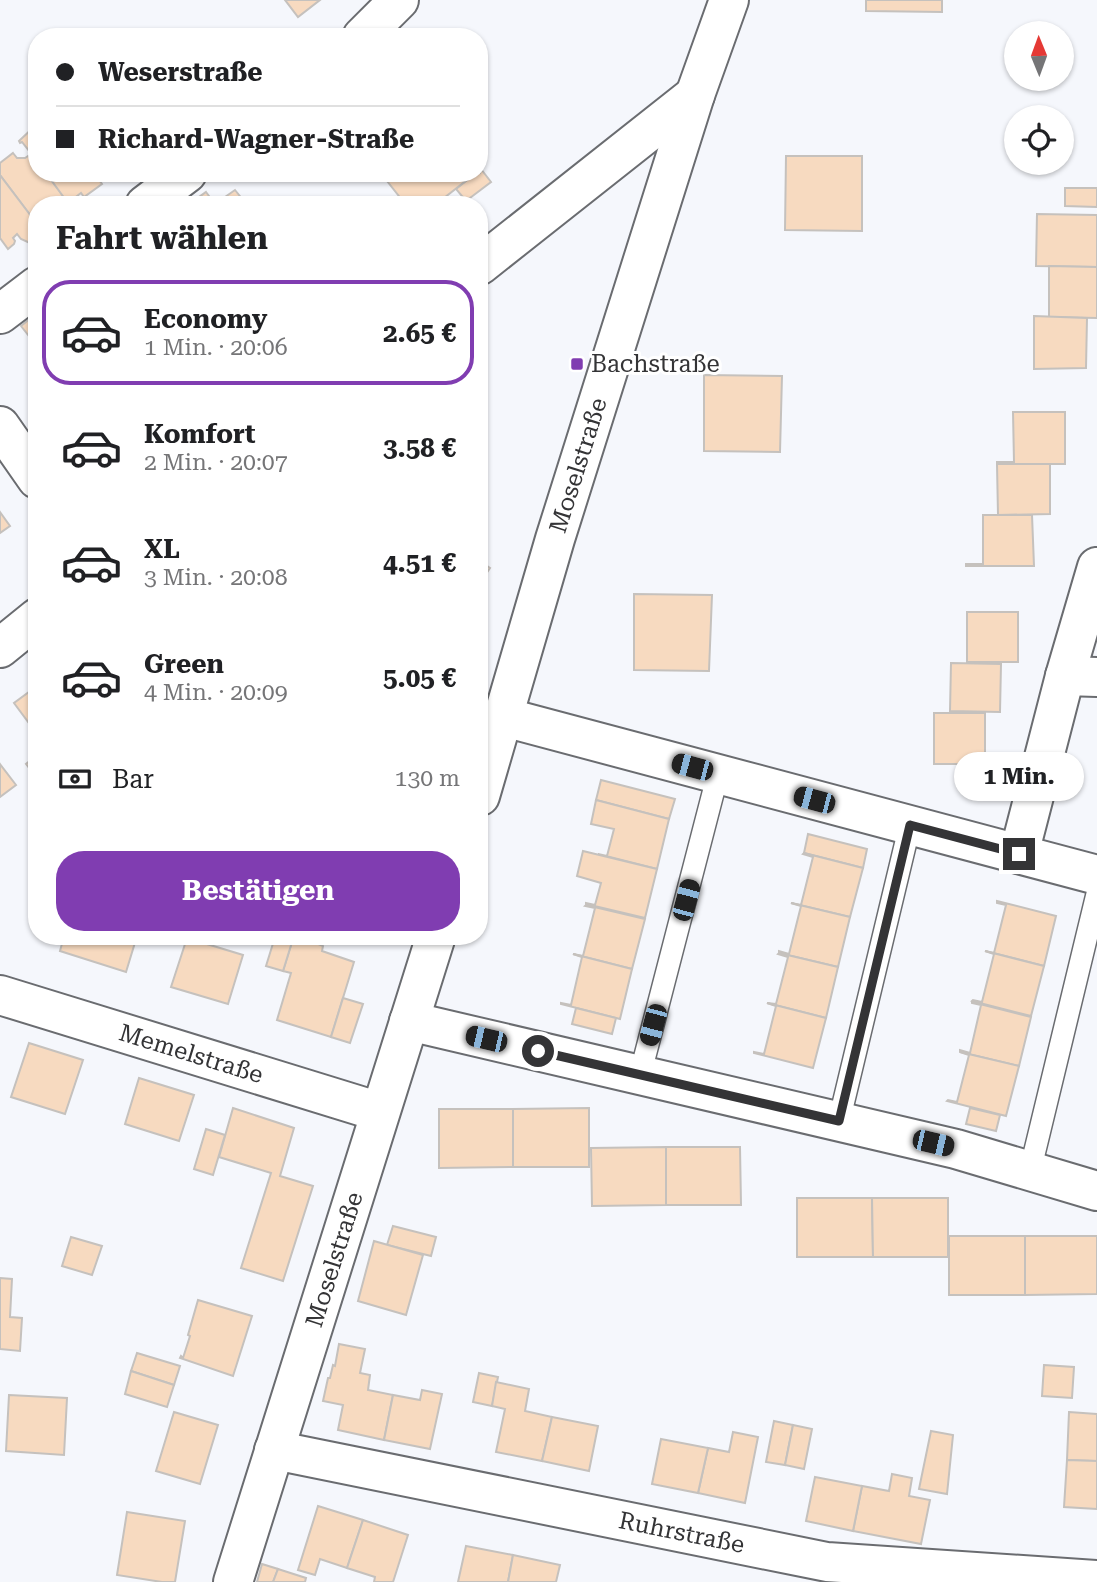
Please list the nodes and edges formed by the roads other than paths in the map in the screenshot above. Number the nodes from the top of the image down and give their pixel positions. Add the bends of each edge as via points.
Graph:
1 (399, 0) edge
2 (729, 0) edge
3 (371, 28) edge
4 (695, 95) junction
5 (175, 182) edge
6 (157, 196) edge
7 (488, 259) edge
8 (28, 293) edge
9 (0, 314) edge
10 (0, 426) edge
11 (28, 466) edge
12 (1097, 567) edge
13 (28, 625) edge
14 (0, 648) edge
15 (1081, 676) edge
16 (504, 717) junction
17 (488, 770) edge
18 (718, 774) junction
19 (910, 825) junction
20 (1019, 854) junction
21 (1097, 875) edge
22 (1097, 894) edge
23 (433, 945) edge
24 (0, 995) edge
25 (409, 1021) junction
26 (640, 1075) junction
27 (380, 1112) junction
28 (839, 1121) junction
29 (1030, 1171) junction
30 (1097, 1191) edge
31 (274, 1450) junction
32 (1097, 1580) edge
33 (233, 1582) edge

1 - 3 street
2 - 4 street
4 - 7 street
4 - 16 street, Moselstraße
5 - 6 street
8 - 9 street
10 - 11 street
12 - 15 street
13 - 14 street
15 - 20 street
16 - 17 street, Moselstraße
16 - 18 street
18 - 19 street
18 - 26 lane
19 - 20 street
19 - 28 lane
20 - 21 street
22 - 29 lane
23 - 25 street, Moselstraße
24 - 27 street, Memelstraße
25 - 26 street
25 - 27 street, Moselstraße
26 - 28 street
27 - 31 street, Moselstraße
28 - 29 street
29 - 30 street
31 - 32 street, Ruhrstraße via 827,1562
31 - 33 street, Moselstraße

